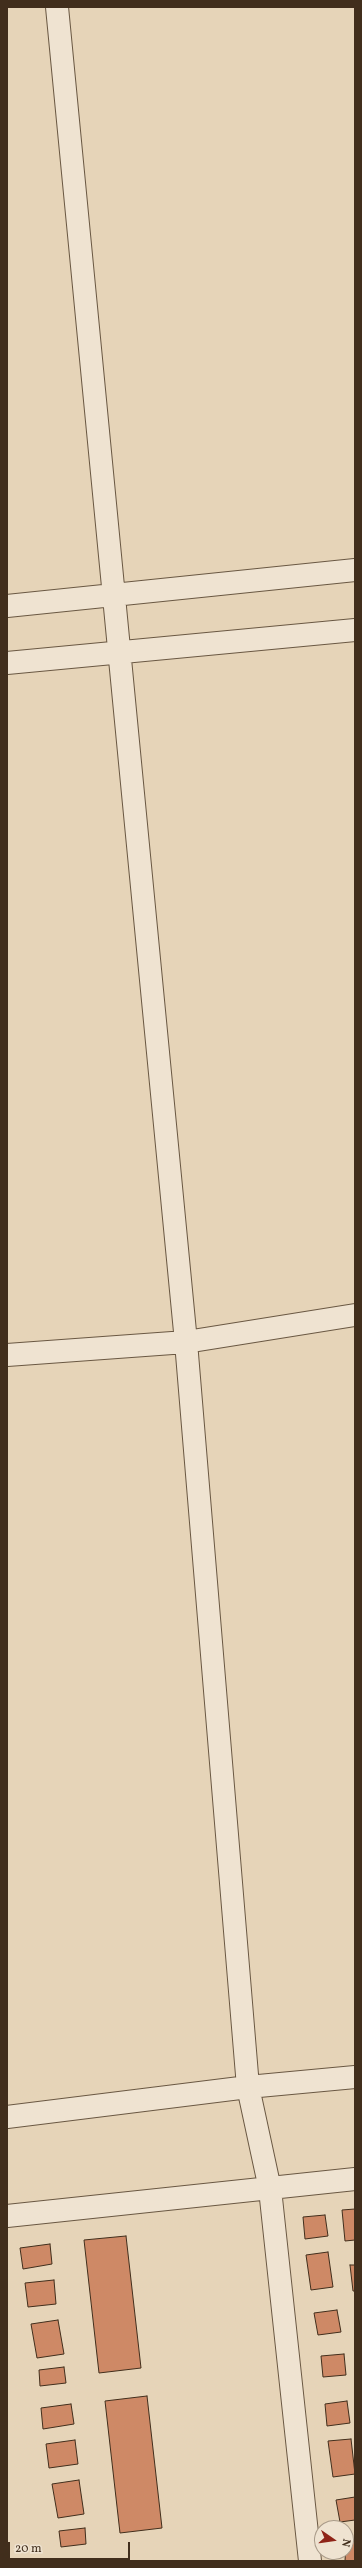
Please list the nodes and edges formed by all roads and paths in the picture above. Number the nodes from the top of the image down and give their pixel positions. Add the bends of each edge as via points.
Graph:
1 (57, 7) edge
2 (355, 570) edge
3 (115, 594) junction
4 (7, 606) edge
5 (355, 630) edge
6 (121, 652) junction
7 (7, 663) edge
8 (355, 1315) edge
9 (186, 1342) junction
10 (7, 1355) edge
11 (355, 2077) edge
12 (248, 2087) junction
13 (7, 2117) edge
14 (355, 2180) edge
15 (270, 2189) junction
16 (7, 2216) edge
17 (310, 2561) edge

1 - 3 lane
2 - 3 lane
3 - 4 lane
3 - 6 lane
5 - 6 lane
6 - 7 lane
6 - 9 lane
8 - 9 lane
9 - 10 lane
9 - 12 lane
11 - 12 lane
12 - 13 lane
12 - 15 lane
14 - 15 lane
15 - 16 lane
15 - 17 lane

